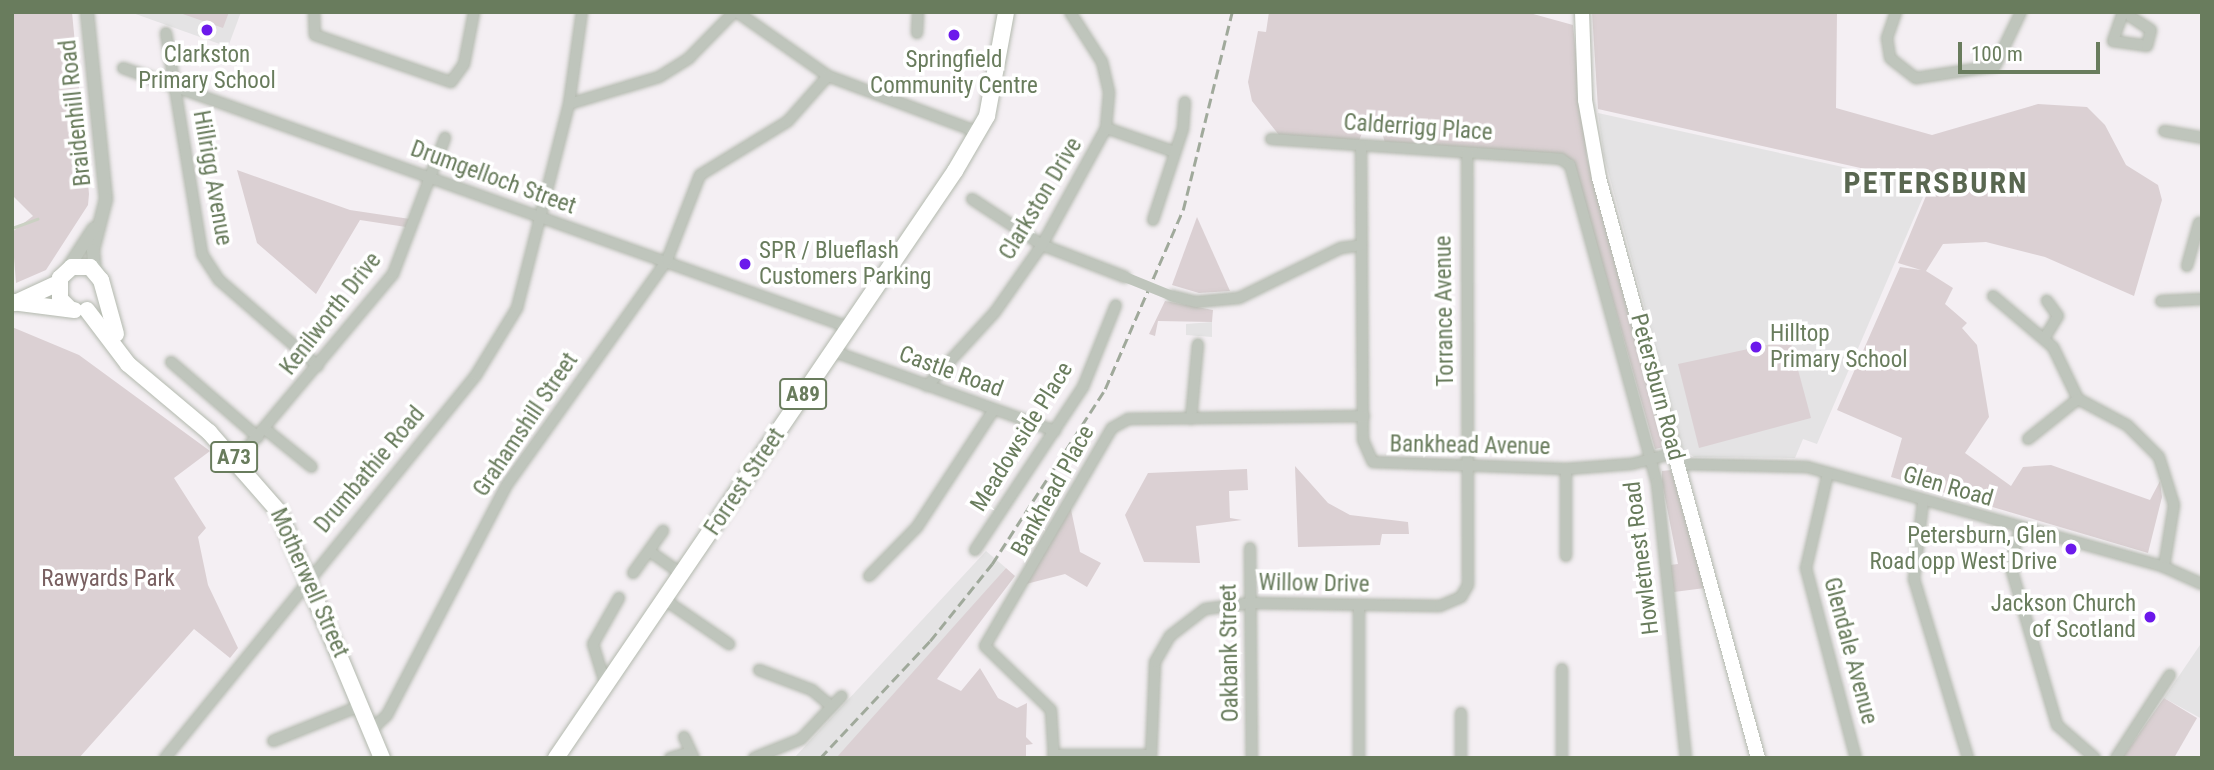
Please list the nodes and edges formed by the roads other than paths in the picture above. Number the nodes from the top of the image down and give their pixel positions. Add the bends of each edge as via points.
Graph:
1 (87, 12) edge
2 (314, 12) edge
3 (474, 12) edge
4 (582, 12) edge
5 (736, 12) edge
6 (919, 12) edge
7 (1006, 12) edge
8 (1070, 12) edge
9 (1582, 12) edge
10 (1896, 12) edge
11 (2021, 12) edge
12 (2127, 15) edge
13 (166, 33) dead end
14 (917, 33) dead end
15 (124, 68) dead end
16 (828, 76) junction
17 (176, 90) junction
18 (1185, 102) dead end
19 (569, 104) junction
20 (1106, 128) junction
21 (2164, 131) dead end
22 (978, 132) junction
23 (445, 138) dead end
24 (2202, 138) edge
25 (1271, 139) dead end
26 (1361, 146) junction
27 (1175, 152) junction
28 (1467, 153) junction
29 (1561, 159) joint
30 (433, 178) junction
31 (972, 198) dead end
32 (104, 209) junction
33 (541, 220) junction
34 (1153, 220) dead end
35 (2199, 223) dead end
36 (2198, 242) edge
37 (1042, 244) junction
38 (1362, 245) junction
39 (667, 260) junction
40 (2187, 266) dead end
41 (96, 271) junction
42 (62, 277) junction
43 (1993, 296) dead end
44 (102, 297) junction
45 (2202, 299) edge
46 (2161, 301) dead end
47 (14, 302) edge
48 (2047, 302) dead end
49 (1116, 305) dead end
50 (70, 309) junction
51 (87, 310) junction
52 (848, 327) junction
53 (2044, 339) junction
54 (1198, 344) dead end
55 (832, 351) junction
56 (171, 362) dead end
57 (128, 364) junction
58 (318, 366) junction
59 (927, 386) junction
60 (2078, 399) junction
61 (993, 411) junction
62 (1364, 416) junction
63 (1191, 419) junction
64 (1055, 431) junction
65 (262, 433) junction
66 (2028, 439) dead end
67 (1676, 458) junction
68 (237, 460) junction
69 (1650, 460) junction
70 (312, 467) dead end
71 (1469, 469) junction
72 (1566, 469) junction
73 (1828, 473) junction
74 (1923, 502) junction
75 (2020, 529) junction
76 (663, 531) dead end
77 (1250, 548) dead end
78 (975, 550) dead end
79 (649, 551) junction
80 (1566, 556) dead end
81 (2164, 567) junction
82 (633, 573) dead end
83 (682, 574) junction
84 (309, 575) junction
85 (869, 576) dead end
86 (2202, 584) edge
87 (619, 598) dead end
88 (665, 600) junction
89 (1251, 603) junction
90 (1359, 607) junction
91 (729, 644) dead end
92 (759, 670) dead end
93 (2171, 675) dead end
94 (1576, 680) dead end
95 (606, 686) junction
96 (842, 696) dead end
97 (362, 705) junction
98 (832, 707) junction
99 (1461, 713) dead end
100 (371, 730) junction
101 (684, 737) dead end
102 (273, 741) dead end
103 (691, 755) edge
104 (1054, 756) edge
105 (1152, 756) edge
106 (165, 758) edge
107 (382, 758) edge
108 (556, 758) edge
109 (670, 758) edge
110 (754, 758) edge
111 (1252, 758) edge
112 (1359, 758) edge
113 (1461, 758) edge
114 (1562, 758) edge
115 (1686, 758) edge
116 (1758, 758) edge
117 (1856, 758) edge
118 (1968, 758) edge
119 (2095, 758) edge
120 (2116, 758) edge

1 - 32 street, Braidenhill Road
2 - 3 street via 315,35 451,82 464,64
4 - 19 street, Drumbathie Road
5 - 16 street
5 - 19 street via 689,58 659,77
6 - 14 street
7 - 22 main road, Forrest Street / A89 via 995,87
8 - 20 street, Clarkston Drive via 1102,62 1109,92
9 - 67 main road, Petersburn Road via 1593,150
10 - 11 street via 1887,38 1890,58 1916,78 1995,66 2009,46
12 - 12 street via 2113,41 2143,48 2152,42 2151,30
13 - 17 street, Hillrigg Avenue
15 - 17 street, Drumgelloch Street
16 - 22 street
16 - 39 street, Grahamshill Street via 788,121 701,175
17 - 30 street, Drumgelloch Street
17 - 58 street, Hillrigg Avenue via 209,268
18 - 27 street
19 - 33 street, Drumbathie Road
20 - 27 street
20 - 37 street, Clarkston Drive
21 - 24 street
22 - 52 main road, Forrest Street / A89
23 - 30 street, Kenilworth Drive
25 - 26 street, Calderrigg Place
26 - 28 street, Calderrigg Place
26 - 38 street, Bankhead Avenue
27 - 34 street
28 - 29 street, Calderrigg Place
28 - 71 street, Torrance Avenue
29 - 69 street, Howletnest Road via 1578,185
30 - 33 street, Drumgelloch Street
30 - 58 street, Kenilworth Drive via 393,274
31 - 37 street
32 - 41 street, Braidenhill Road via 93,250
32 - 42 street, Braidenhill Road
33 - 39 street, Drumgelloch Street
33 - 84 street, Drumbathie Road via 517,308 476,375
35 - 36 street
36 - 40 street
37 - 38 street, bridge via 1196,302 1239,298 1341,248
37 - 59 street, Clarkston Drive via 995,312
38 - 62 street, Bankhead Avenue
39 - 52 street, Drumgelloch Street
39 - 100 street, Grahamshill Street via 506,486 387,715
41 - 42 main road via 84,265
41 - 44 main road, A73
42 - 47 main road
42 - 50 main road
43 - 53 street
44 - 51 main road
44 - 57 main road, A73
45 - 46 street
47 - 50 main road
48 - 53 street via 2057,316
49 - 64 street, Meadowside Place via 1083,387
50 - 51 main road
51 - 57 main road, Motherwell Street / A73
52 - 55 main road, Forrest Street / A89
53 - 60 street
54 - 63 street
55 - 59 street, Castle Road
55 - 83 main road, Forrest Street / A89
56 - 65 street
57 - 68 main road, Motherwell Street / A73
58 - 65 street, Kenilworth Drive
59 - 61 street, Castle Road
60 - 66 street
60 - 81 street via 2127,425 2159,457 2174,505
61 - 64 street, Castle Road
61 - 85 street via 917,527
62 - 63 street, Bankhead Place
62 - 71 street, Bankhead Avenue via 1364,449 1380,467
63 - 104 street, Bankhead Place via 1128,419 1112,428 985,646 1051,710
64 - 78 street, Meadowside Place
65 - 68 street, Kenilworth Drive
65 - 70 street
67 - 69 street, Bankhead Avenue
67 - 73 street, Glen Road via 1784,464
67 - 116 main road, Petersburn Road
68 - 84 main road, Motherwell Street / A73 via 279,512
69 - 72 street, Bankhead Avenue
69 - 115 street, Howletnest Road
71 - 72 street, Bankhead Avenue
71 - 90 street, Willow Drive via 1468,585 1461,597 1440,606
72 - 80 street
73 - 74 street, Glen Road
73 - 117 street, Glendale Avenue via 1806,568
74 - 75 street, Glen Road
74 - 118 street via 1913,579
75 - 81 street, Glen Road
75 - 119 street via 2010,564 2057,726
76 - 79 street
77 - 89 street, Oakbank Street
79 - 82 street
79 - 83 street
81 - 86 street, Glen Road
83 - 88 main road, Forrest Street / A89
84 - 97 main road, Motherwell Street / A73
84 - 106 street, Drumbathie Road
87 - 95 street via 593,644
88 - 91 street
88 - 95 main road, Forrest Street / A89
89 - 90 street, Willow Drive
89 - 105 street, Willow Drive via 1205,609 1170,636 1155,662
89 - 111 street, Oakbank Street
90 - 112 street
92 - 98 street via 812,690
93 - 120 street
94 - 114 street via 1562,675
95 - 108 main road, Forrest Street / A89
96 - 98 street
97 - 100 main road, Motherwell Street / A73
97 - 102 street
98 - 110 street via 802,739
99 - 113 street
100 - 107 main road, Motherwell Street / A73
101 - 103 street
103 - 109 street
104 - 105 street

